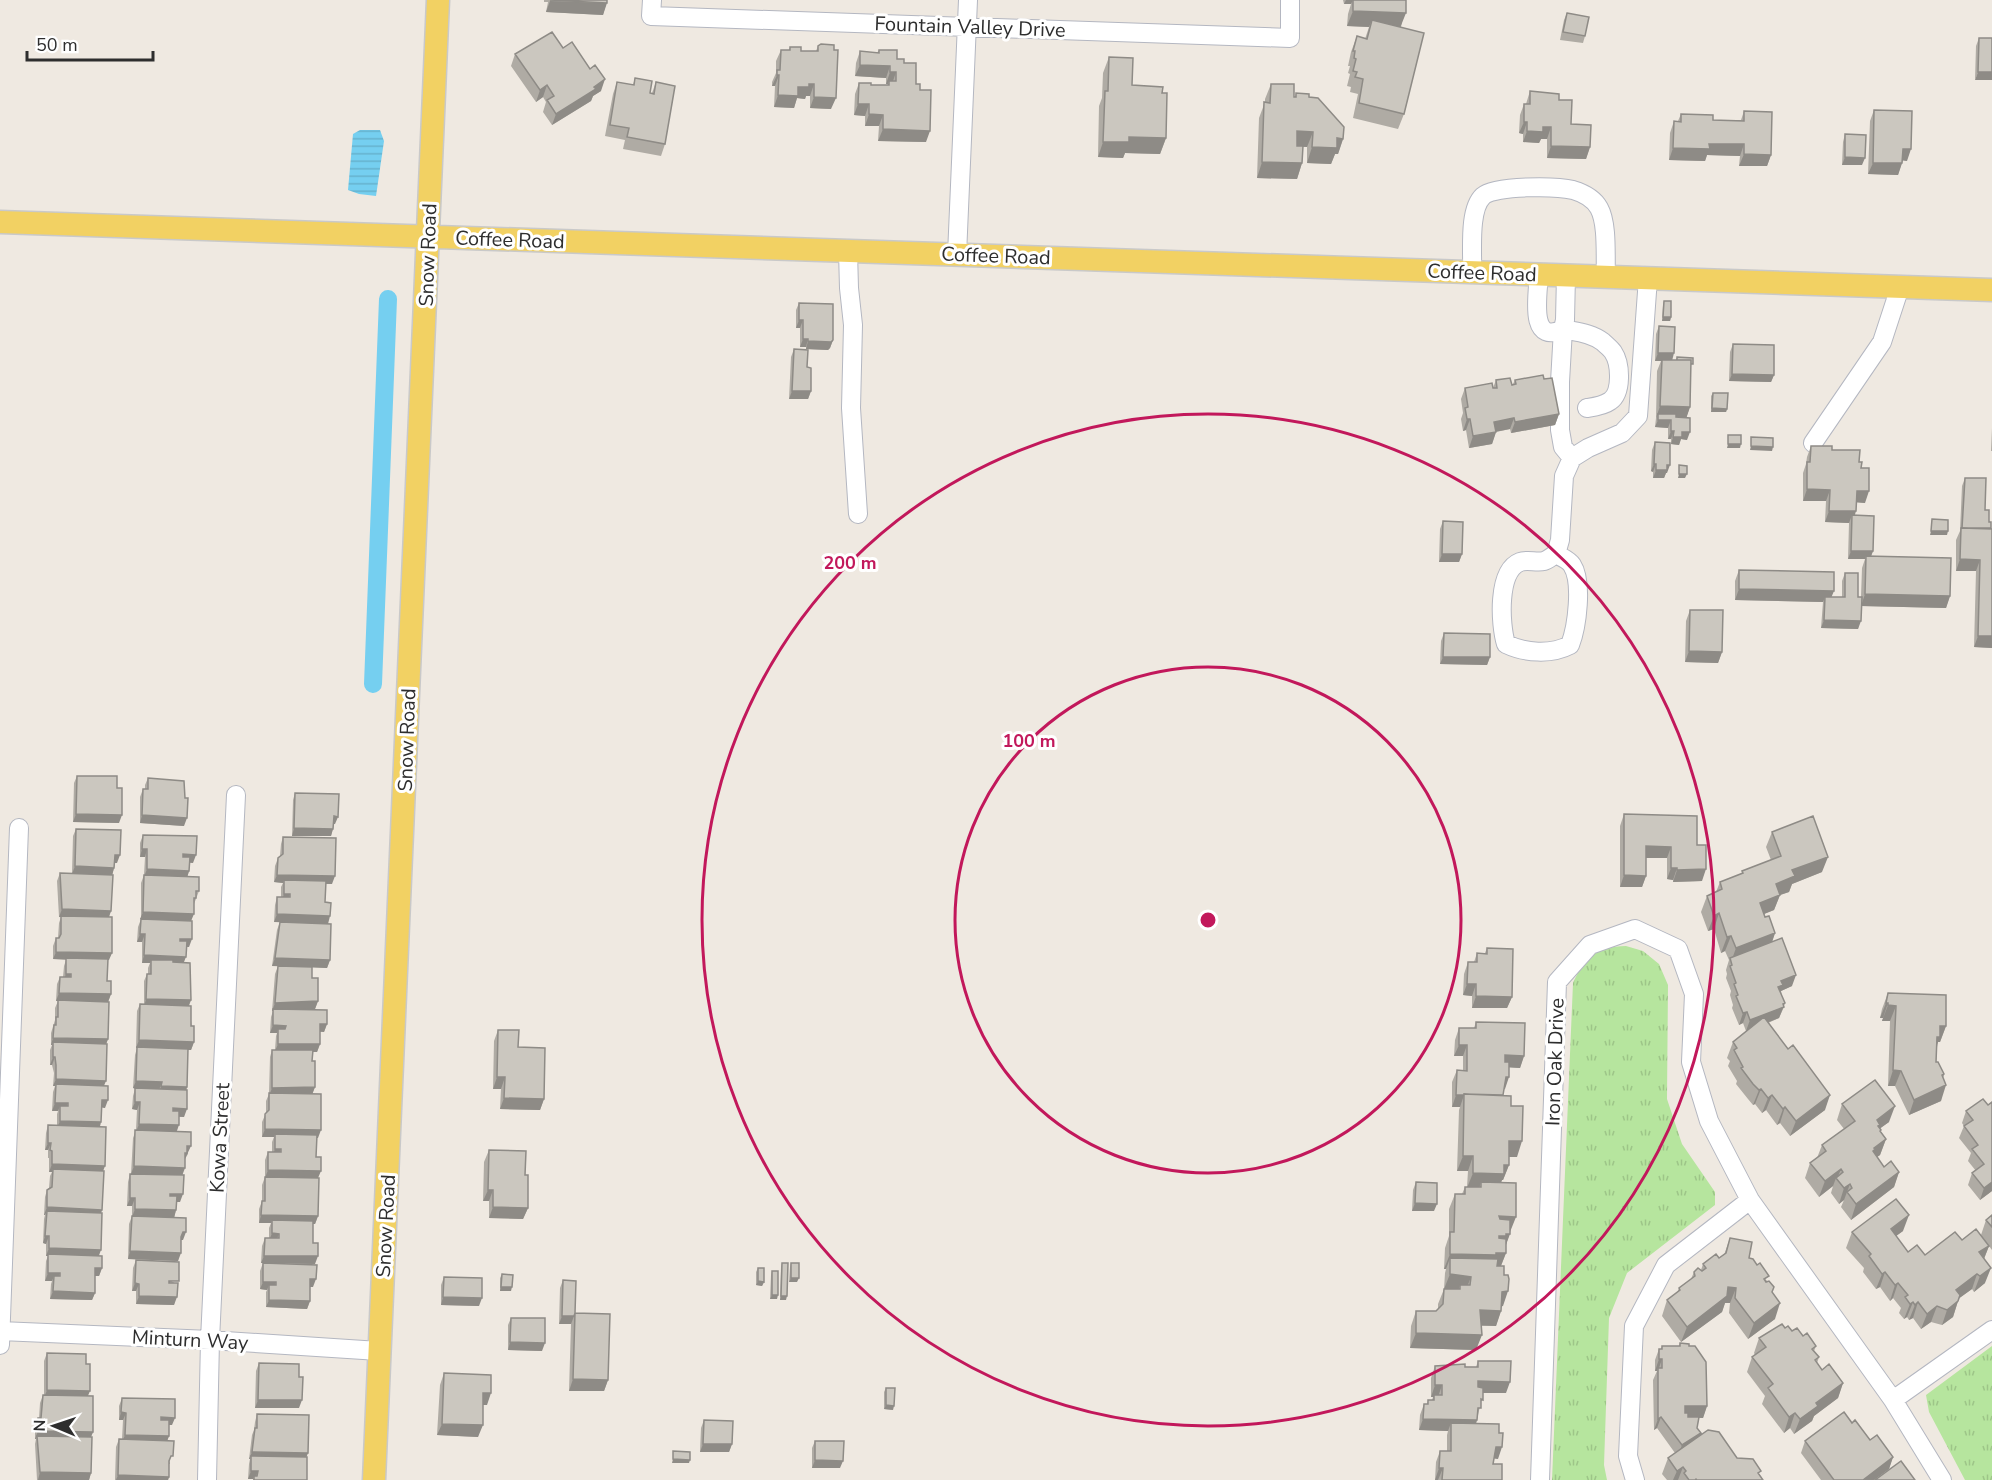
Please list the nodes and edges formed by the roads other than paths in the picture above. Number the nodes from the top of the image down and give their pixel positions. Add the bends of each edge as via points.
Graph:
1 (438, 0) edge
2 (968, 0) edge
3 (1290, 0) edge
4 (652, 8) edge
5 (967, 27) junction
6 (0, 222) edge
7 (429, 237) junction
8 (848, 252) junction
9 (957, 255) junction
10 (1472, 273) junction
11 (1539, 274) junction
12 (1566, 275) junction
13 (1606, 277) junction
14 (1648, 278) junction
15 (1900, 287) junction
16 (1992, 290) edge
17 (1563, 329) junction
18 (1587, 408) dead end
19 (1813, 443) edge
20 (1572, 458) junction
21 (858, 514) dead end
22 (1556, 554) junction
23 (237, 795) dead end
24 (19, 828) dead end
25 (1750, 1200) junction
26 (1992, 1329) edge
27 (0, 1331) edge
28 (210, 1340) junction
29 (0, 1345) edge
30 (379, 1351) junction
31 (1893, 1400) junction
32 (207, 1480) edge
33 (374, 1480) edge
34 (1540, 1480) edge
35 (1635, 1480) edge
36 (1942, 1480) edge

1 - 7 main road, Snow Road
2 - 5 street
3 - 5 street, Fountain Valley Drive via 1290,38
4 - 5 street, Fountain Valley Drive
5 - 9 street
6 - 7 main road, Coffee Road
7 - 8 main road, Coffee Road
7 - 30 main road, Snow Road
8 - 9 main road, Coffee Road
8 - 21 street
9 - 10 main road, Coffee Road
10 - 11 main road, Coffee Road
10 - 13 street via 1477,206 1483,196 1512,187 1571,189 1587,196 1599,208 1603,224
11 - 12 main road, Coffee Road
11 - 17 street via 1539,327 1555,333
12 - 13 main road, Coffee Road
12 - 17 street
13 - 14 main road, Coffee Road
14 - 15 main road, Coffee Road
14 - 20 street via 1638,416 1622,433
15 - 16 main road, Coffee Road
15 - 19 street via 1882,342
17 - 18 street via 1601,341 1613,352 1618,366 1617,392 1612,400
17 - 20 street via 1560,430 1563,447
20 - 22 street via 1564,476
22 - 22 street via 1544,561 1522,561 1510,568 1504,581 1502,630 1506,644 1519,650 1558,651 1570,645 1576,630 1577,578 1571,563
23 - 28 street, Kowa Street
24 - 27 street
25 - 31 street, Iron Oak Drive
25 - 34 street, Iron Oak Drive via 1709,1121 1691,1062 1694,994 1678,949 1635,929 1590,945 1557,982
25 - 35 street via 1666,1265 1634,1326 1628,1456
26 - 31 street
27 - 28 street, Minturn Way
27 - 29 street
28 - 30 street, Minturn Way
28 - 32 street, Kowa Street
30 - 33 main road, Snow Road
31 - 36 street, Iron Oak Drive

